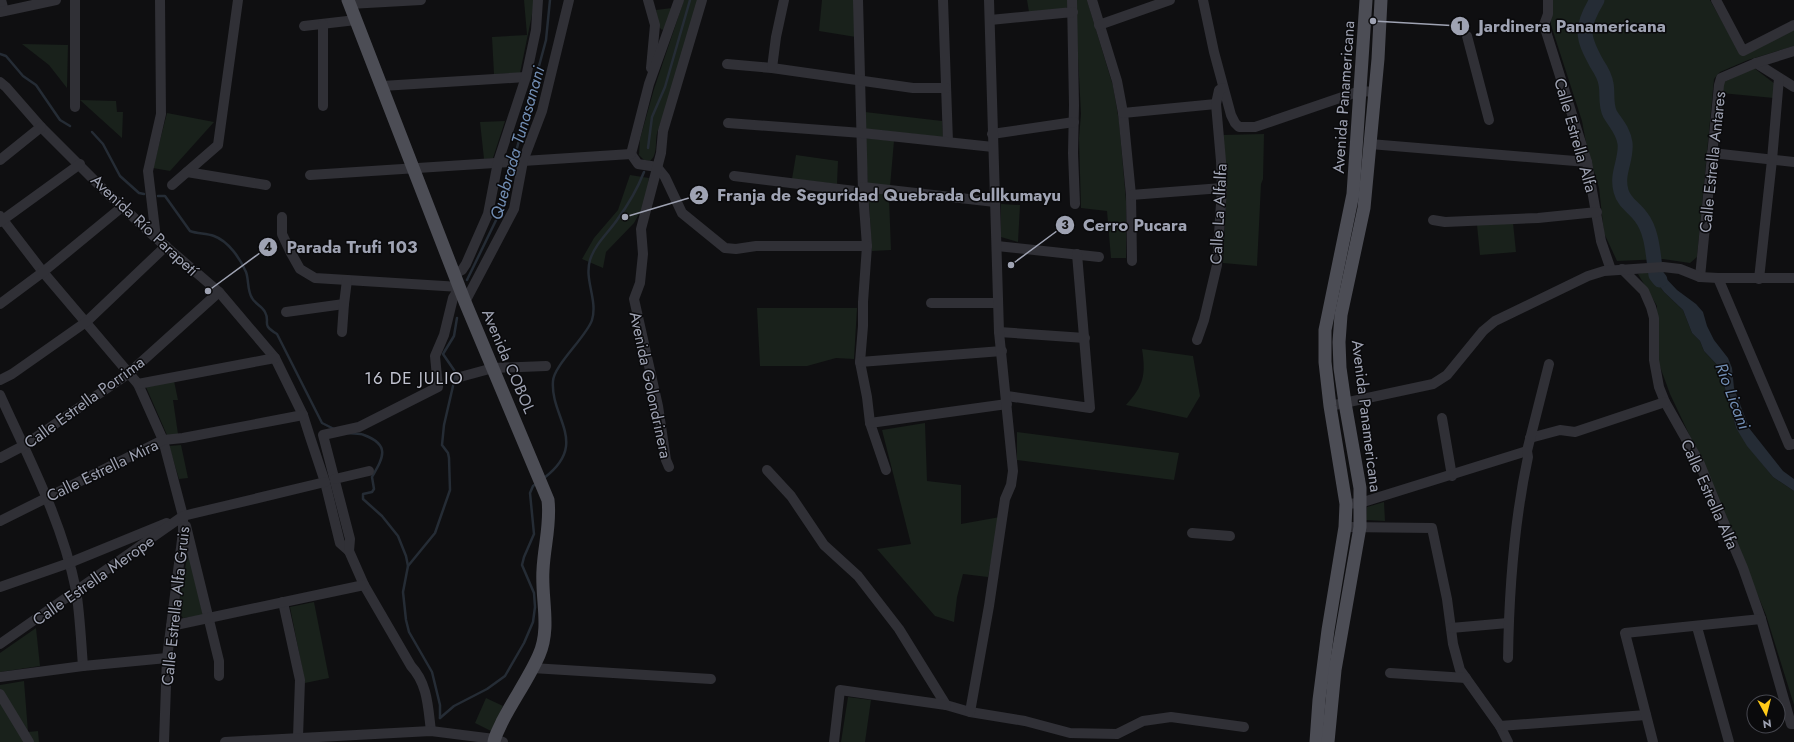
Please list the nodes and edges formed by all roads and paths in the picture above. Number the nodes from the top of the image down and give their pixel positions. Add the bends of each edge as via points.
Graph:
1 (1, 0) edge
2 (56, 0) edge
3 (75, 0) edge
4 (160, 0) edge
5 (238, 0) edge
6 (421, 0) edge
7 (538, 0) edge
8 (569, 0) edge
9 (648, 0) edge
10 (679, 0) edge
11 (702, 0) edge
12 (784, 0) edge
13 (858, 0) edge
14 (943, 0) edge
15 (989, 0) edge
16 (1072, 0) edge
17 (1092, 0) edge
18 (1170, 0) edge
19 (1203, 0) edge
20 (1366, 0) edge
21 (1381, 0) edge
22 (1548, 0) edge
23 (1716, 0) edge
24 (349, 2) edge
25 (2, 12) edge
26 (1073, 12) junction
27 (356, 20) junction
28 (990, 20) junction
29 (324, 24) junction
30 (1099, 25) junction
31 (1794, 25) edge
32 (304, 26) dead end
33 (1467, 36) dead end
34 (1794, 51) edge
35 (1363, 58) junction
36 (1378, 59) junction
37 (1756, 63) junction
38 (726, 64) dead end
39 (772, 68) junction
40 (526, 77) junction
41 (1779, 78) junction
42 (861, 80) junction
43 (0, 82) edge
44 (649, 84) junction
45 (382, 86) junction
46 (1794, 87) edge
47 (946, 88) junction
48 (1223, 88) junction
49 (1360, 91) junction
50 (1375, 92) junction
51 (1216, 104) junction
52 (323, 106) dead end
53 (75, 107) dead end
54 (1123, 113) junction
55 (1488, 120) dead end
56 (728, 122) dead end
57 (1074, 122) junction
58 (41, 127) junction
59 (862, 133) junction
60 (992, 134) junction
61 (948, 142) junction
62 (1370, 144) junction
63 (993, 147) junction
64 (631, 154) junction
65 (1712, 154) junction
66 (0, 160) edge
67 (1772, 160) junction
68 (498, 162) junction
69 (516, 162) junction
70 (1587, 162) junction
71 (1794, 162) edge
72 (80, 164) junction
73 (657, 167) junction
74 (414, 169) junction
75 (187, 172) junction
76 (310, 175) dead end
77 (734, 176) dead end
78 (172, 185) dead end
79 (266, 185) dead end
80 (1222, 188) junction
81 (863, 189) junction
82 (1130, 194) junction
83 (995, 202) junction
84 (1075, 204) dead end
85 (122, 207) junction
86 (1597, 212) junction
87 (282, 217) dead end
88 (1, 219) edge
89 (1433, 220) dead end
90 (156, 238) junction
91 (166, 246) junction
92 (867, 246) junction
93 (997, 246) junction
94 (1077, 254) junction
95 (1099, 257) dead end
96 (1132, 261) dead end
97 (1622, 269) junction
98 (1611, 270) junction
99 (43, 272) junction
100 (454, 274) junction
101 (1700, 277) junction
102 (1718, 278) junction
103 (1759, 279) junction
104 (347, 280) junction
105 (1793, 280) edge
106 (460, 287) junction
107 (219, 292) junction
108 (466, 302) junction
109 (931, 303) dead end
110 (998, 303) junction
111 (0, 304) edge
112 (344, 304) junction
113 (286, 312) dead end
114 (86, 322) junction
115 (342, 332) dead end
116 (1000, 332) junction
117 (1085, 338) junction
118 (1197, 340) dead end
119 (1002, 351) junction
120 (275, 358) junction
121 (860, 362) junction
122 (1549, 364) dead end
123 (546, 366) dead end
124 (493, 368) junction
125 (128, 374) junction
126 (460, 377) dead end
127 (0, 380) edge
128 (138, 384) junction
129 (0, 395) edge
130 (1007, 400) junction
131 (1665, 402) junction
132 (1345, 403) junction
133 (1330, 406) junction
134 (303, 415) junction
135 (1442, 418) dead end
136 (870, 423) junction
137 (1530, 438) junction
138 (163, 440) junction
139 (1794, 444) edge
140 (23, 446) junction
141 (1527, 451) junction
142 (0, 458) edge
143 (668, 467) dead end
144 (767, 470) dead end
145 (886, 470) dead end
146 (369, 471) dead end
147 (1452, 476) junction
148 (330, 481) junction
149 (47, 497) junction
150 (1360, 503) junction
151 (1346, 504) junction
152 (184, 516) junction
153 (0, 521) edge
154 (1345, 527) junction
155 (1360, 527) junction
156 (1192, 533) dead end
157 (1230, 536) dead end
158 (69, 563) junction
159 (364, 585) junction
160 (0, 587) edge
161 (76, 592) junction
162 (283, 602) junction
163 (210, 618) junction
164 (1761, 619) junction
165 (1508, 623) junction
166 (171, 626) junction
167 (1697, 627) junction
168 (1451, 628) junction
169 (0, 644) edge
170 (167, 658) junction
171 (1508, 658) dead end
172 (83, 666) junction
173 (532, 668) junction
174 (1390, 672) dead end
175 (219, 676) dead end
176 (0, 677) edge
177 (711, 678) dead end
178 (1466, 678) junction
179 (0, 694) edge
180 (946, 705) junction
181 (970, 712) junction
182 (1646, 715) junction
183 (1794, 724) edge
184 (1244, 726) dead end
185 (1500, 726) junction
186 (431, 731) junction
187 (303, 739) edge
188 (497, 741) edge
189 (29, 742) edge
190 (164, 742) edge
191 (225, 742) edge
192 (834, 742) edge
193 (1316, 742) edge
194 (1328, 742) edge
195 (1508, 742) edge
196 (1653, 742) edge
197 (1729, 742) edge

1 - 25 street
2 - 25 street
3 - 53 street
4 - 90 street via 161,114 148,171
5 - 75 street via 218,145
6 - 24 street
7 - 40 street via 536,30
8 - 69 street via 542,111
9 - 44 street via 655,25
10 - 44 street
11 - 73 street, Avenida Golondrinera via 663,131
12 - 39 street
13 - 42 street
14 - 47 street
15 - 28 street
16 - 26 street
17 - 30 street
18 - 30 street
19 - 48 street
20 - 35 main road, Avenida Panamericana
21 - 36 main road, Avenida Panamericana
22 - 70 street, Calle Estrella Alfa via 1548,14 1544,25
23 - 31 street via 1743,51
24 - 27 main road, Avenida COBOL
26 - 28 street
26 - 57 street
27 - 29 street
27 - 45 main road, Avenida COBOL
28 - 60 street
29 - 32 street
29 - 52 street
30 - 54 street via 1117,81
33 - 55 street
34 - 37 street, Calle Estrella Antares
35 - 36 street
35 - 49 main road, Avenida Panamericana
36 - 50 main road, Avenida Panamericana
37 - 41 street
37 - 65 street, Calle Estrella Antares via 1721,78
38 - 39 street
39 - 42 street
40 - 45 street
40 - 68 street
41 - 46 street
41 - 67 street
42 - 47 street via 913,88
42 - 59 street
43 - 58 street, Avenida Río Parapetí
44 - 64 street
45 - 74 main road, Avenida COBOL
47 - 61 street
48 - 49 street via 1231,115 1239,126 1255,126
48 - 51 street, Calle La Alfalfa via 1219,90
49 - 50 street
49 - 133 main road, Avenida Panamericana via 1353,194 1325,330 1325,362
50 - 62 main road, Avenida Panamericana
51 - 54 street
51 - 80 street, Calle La Alfalfa
54 - 82 street
56 - 59 street
57 - 60 street
57 - 84 street
58 - 66 street
58 - 72 street, Avenida Río Parapetí
59 - 61 street
59 - 81 street
60 - 63 street
61 - 63 street
62 - 70 street
62 - 132 main road, Avenida Panamericana via 1364,208 1341,315 1339,355
63 - 83 street
64 - 69 street
64 - 73 street via 638,164
65 - 67 street
65 - 101 street, Calle Estrella Antares
67 - 71 street
67 - 103 street
68 - 69 street
68 - 74 street
68 - 100 street via 488,214 466,264 462,270
69 - 108 street via 514,210
70 - 86 street, Calle Estrella Alfa
72 - 85 street, Avenida Río Parapetí
72 - 88 street
73 - 92 street via 665,177 682,213 725,248
73 - 143 street, Avenida Golondrinera via 641,229 643,254 640,283 634,299 658,406
74 - 76 street
74 - 100 main road, Avenida COBOL
75 - 78 street
75 - 79 street
77 - 81 street
80 - 82 street
80 - 118 street, Calle La Alfalfa via 1217,265
81 - 83 street
81 - 92 street
82 - 96 street
83 - 93 street
85 - 90 street, Avenida Río Parapetí
85 - 99 street
86 - 89 street via 1538,218 1445,222
86 - 98 street, Calle Estrella Alfa via 1601,241
87 - 104 street via 282,234 300,269 315,278
88 - 99 street, Calle Estrella Alfa Gruis
90 - 91 street, Avenida Río Parapetí
91 - 107 street, Avenida Río Parapetí
91 - 114 street
92 - 121 street
93 - 94 street
93 - 110 street
94 - 95 street
94 - 117 street
97 - 98 street
97 - 101 street via 1663,267
97 - 131 street, Calle Estrella Alfa via 1644,291 1651,307 1654,318 1654,360 1659,387
98 - 132 street via 1588,276 1495,322 1483,332 1447,375 1436,382
99 - 111 street
99 - 114 street, Calle Estrella Alfa Gruis
100 - 106 main road, Avenida COBOL
101 - 102 street
102 - 103 street
102 - 139 street via 1789,445
103 - 105 street
104 - 106 street
104 - 112 street
106 - 108 main road, Avenida COBOL
106 - 148 street, Avenida Río Parapetí via 453,298 444,335 435,356 438,387 359,427 323,435
107 - 120 street, Avenida Río Parapetí
107 - 125 street, Calle Estrella Porrima
108 - 124 main road, Avenida COBOL
109 - 110 street
110 - 116 street
112 - 113 street
112 - 115 street
114 - 125 street, Calle Estrella Alfa Gruis
114 - 127 street
116 - 117 street
116 - 119 street
117 - 130 street via 1090,408
119 - 121 street
119 - 130 street
120 - 128 street
120 - 134 street, Avenida Río Parapetí
121 - 136 street
122 - 137 street
123 - 124 street
124 - 126 street
124 - 173 main road, Avenida COBOL via 540,481 549,510 543,569 545,624 540,655
125 - 128 street, Calle Estrella Alfa Gruis
125 - 140 street, Calle Estrella Porrima
128 - 138 street, Calle Estrella Alfa Gruis
129 - 140 street
130 - 136 street
130 - 181 street via 1013,471 1005,499
131 - 137 street via 1575,432 1560,430
131 - 164 street, Calle Estrella Alfa via 1700,462
132 - 133 street
132 - 150 main road, Avenida Panamericana via 1360,488
133 - 151 main road, Avenida Panamericana
134 - 138 street, Calle Estrella Mira
134 - 148 street, Avenida Río Parapetí
135 - 147 street
136 - 145 street
137 - 141 street
138 - 149 street, Calle Estrella Mira
138 - 152 street, Calle Estrella Alfa Gruis
140 - 142 street, Calle Estrella Porrima
140 - 149 street
141 - 147 street
141 - 165 street via 1519,499
144 - 180 street via 791,496 824,545 858,576 899,629
146 - 148 street, Calle Estrella Merope
147 - 150 street
148 - 152 street, Calle Estrella Merope
148 - 159 street, Avenida Río Parapetí via 340,543 349,551
149 - 153 street, Calle Estrella Mira
149 - 158 street
150 - 151 street
150 - 155 main road, Avenida Panamericana
151 - 154 main road, Avenida Panamericana
152 - 158 street
152 - 161 street, Calle Estrella Merope
152 - 163 street
152 - 166 street, Calle Estrella Alfa Gruis
154 - 155 street
154 - 193 main road, Avenida Panamericana via 1328,630
155 - 168 street via 1432,528
155 - 194 main road, Avenida Panamericana via 1335,670
156 - 157 street
158 - 160 street
158 - 161 street
159 - 162 street
159 - 186 street, Avenida Río Parapetí via 411,666 419,675 426,697
161 - 169 street, Calle Estrella Merope
161 - 172 street
162 - 163 street
162 - 187 street via 300,680
163 - 166 street
163 - 175 street via 219,661
164 - 167 street
164 - 183 street, Calle Estrella Alfa via 1791,724
165 - 168 street
165 - 171 street
166 - 170 street, Calle Estrella Alfa Gruis
167 - 182 street via 1625,633
167 - 197 street
168 - 178 street via 1460,670
170 - 172 street
170 - 190 street, Calle Estrella Alfa Gruis
172 - 176 street
173 - 177 street
173 - 188 main road, Avenida COBOL via 512,703
174 - 178 street
178 - 185 street
179 - 189 street
180 - 181 street
180 - 192 street via 840,690
181 - 184 street via 1025,721 1070,733 1117,734 1143,721 1171,718
182 - 185 street
182 - 196 street
185 - 195 street
186 - 187 street
186 - 188 street
187 - 191 street

